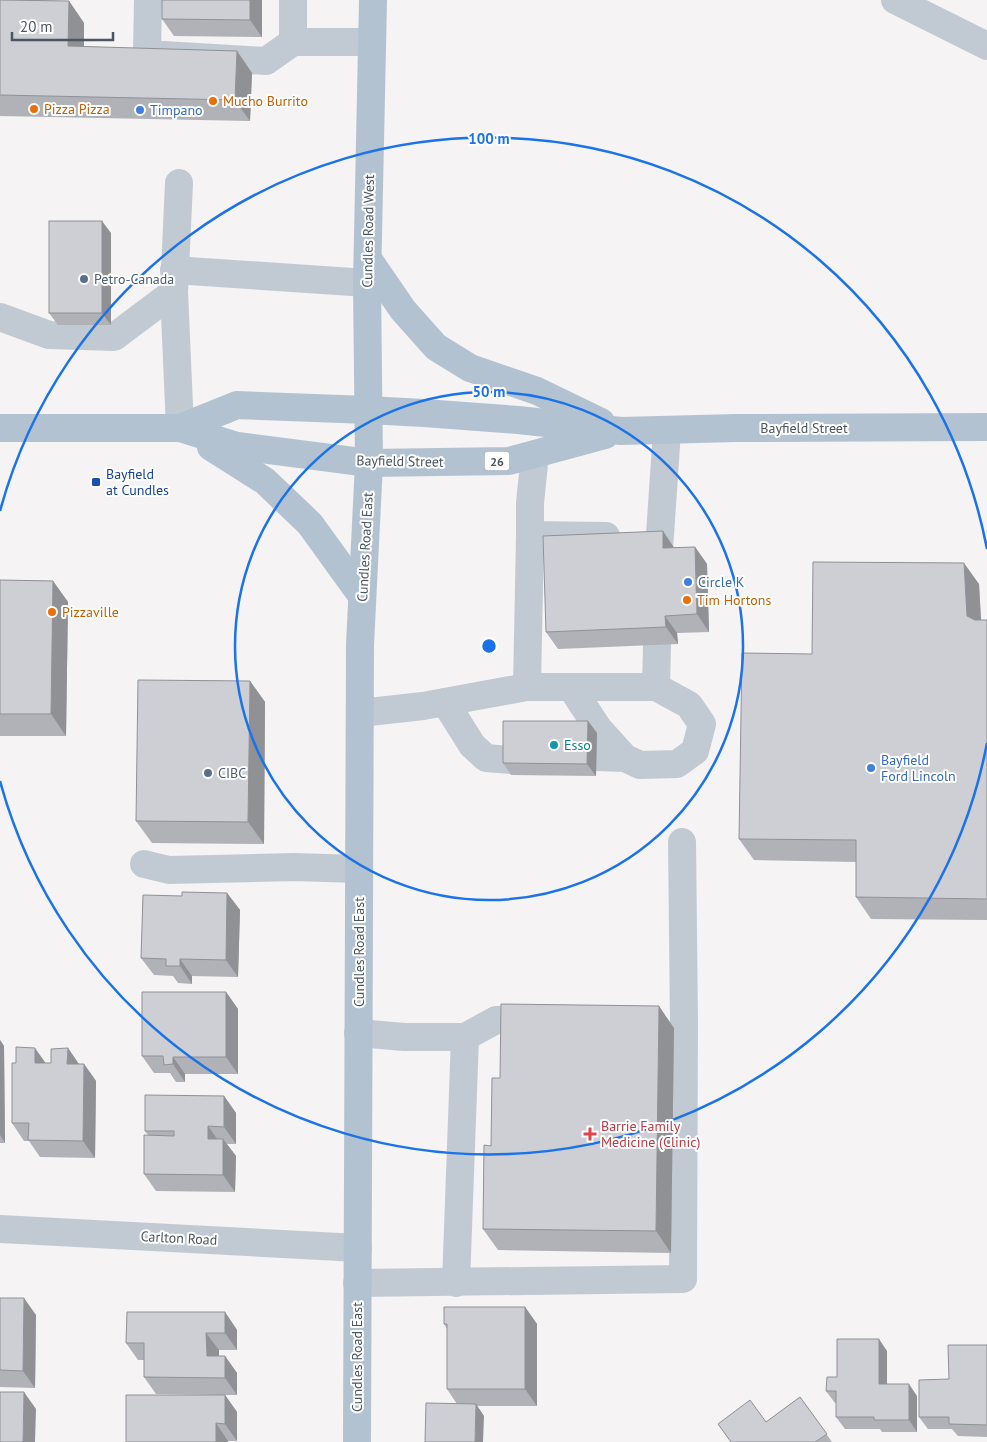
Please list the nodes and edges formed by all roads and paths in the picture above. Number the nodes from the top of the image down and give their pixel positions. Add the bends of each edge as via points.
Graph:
1 (148, 0) edge
2 (293, 0) edge
3 (373, 0) edge
4 (895, 0) edge
5 (293, 42) junction
6 (372, 42) junction
7 (987, 46) edge
8 (179, 183) dead end
9 (367, 271) junction
10 (174, 281) junction
11 (0, 317) edge
12 (368, 410) junction
13 (987, 427) edge
14 (0, 428) edge
15 (180, 428) junction
16 (621, 431) junction
17 (667, 431) junction
18 (534, 454) junction
19 (370, 463) junction
20 (530, 534) junction
21 (362, 596) junction
22 (558, 600) edge
23 (528, 601) junction
24 (657, 645) edge
25 (527, 687) junction
26 (571, 687) junction
27 (656, 687) junction
28 (446, 702) junction
29 (360, 712) junction
30 (596, 757) dead end
31 (625, 758) junction
32 (511, 760) edge
33 (682, 842) dead end
34 (144, 864) dead end
35 (359, 869) junction
36 (561, 1018) edge
37 (656, 1021) edge
38 (684, 1022) junction
39 (358, 1032) junction
40 (465, 1037) junction
41 (0, 1229) edge
42 (358, 1248) junction
43 (358, 1283) junction
44 (456, 1283) junction
45 (357, 1442) edge

1 - 5 street via 147,54 266,60
2 - 5 street
3 - 6 main road, Cundles Road West
4 - 7 street
5 - 6 street
6 - 9 main road, Cundles Road West
8 - 10 street
9 - 10 street
9 - 12 main road, Cundles Road West
9 - 16 main road via 436,347 470,368 537,391
10 - 11 street via 114,337 49,335
10 - 15 street
12 - 15 main road, Bayfield Street / 26 via 237,405
12 - 16 main road, Bayfield Street / 26
12 - 19 main road, Cundles Road West
13 - 17 main road, Bayfield Street / 26
14 - 15 main road, Bayfield Street / 26
15 - 19 main road, Bayfield Street / 26 via 237,446
15 - 21 main road via 265,481 310,524
16 - 17 main road, Bayfield Street / 26
16 - 18 main road, Bayfield Street / 26
17 - 20 street via 647,540
18 - 19 main road, Bayfield Street / 26 via 509,461
18 - 20 street
19 - 21 main road, Cundles Road East
20 - 23 street
21 - 29 main road, Cundles Road East
22 - 23 street
23 - 25 street
24 - 27 street
25 - 26 street
25 - 28 street
26 - 27 street
26 - 31 street via 598,728
27 - 31 street via 689,706 702,724 695,751 677,764 640,764
28 - 29 street
28 - 32 street via 472,745 486,758
29 - 35 main road, Cundles Road East
30 - 31 street
33 - 38 street
34 - 35 street via 168,870
35 - 39 main road, Cundles Road East
36 - 40 street via 496,1020
37 - 38 street
38 - 44 street via 684,1280
39 - 40 street via 404,1037
39 - 42 main road, Cundles Road East
40 - 44 street
41 - 42 street, Carlton Road
42 - 43 main road, Cundles Road East
43 - 44 street
43 - 45 main road, Cundles Road East

